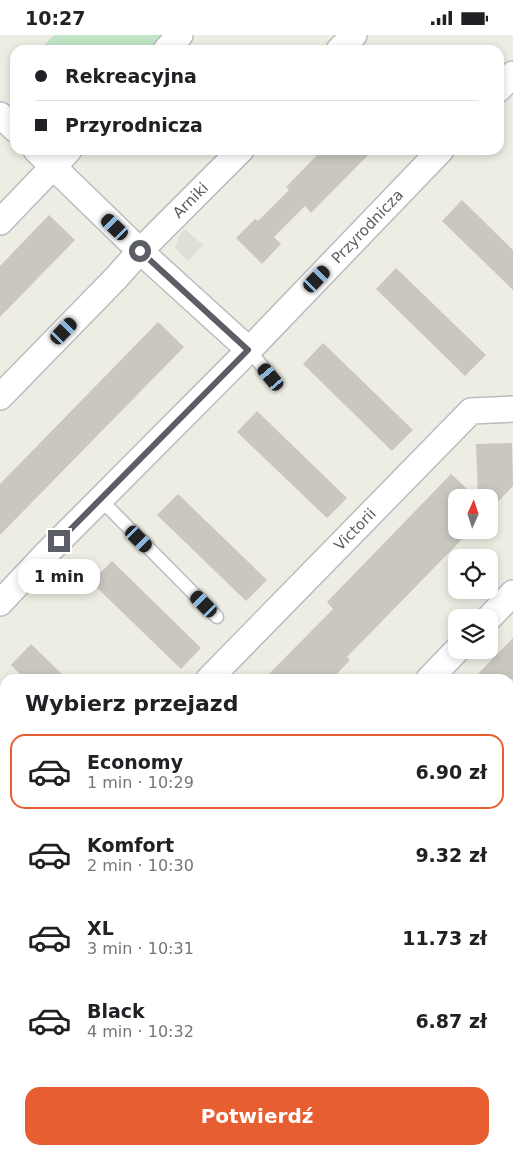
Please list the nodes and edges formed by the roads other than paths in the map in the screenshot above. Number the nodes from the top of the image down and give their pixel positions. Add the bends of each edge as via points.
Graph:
1 (180, 35) edge
2 (354, 35) edge
3 (171, 45) edge
4 (344, 45) edge
5 (513, 75) edge
6 (504, 84) edge
7 (0, 115) edge
8 (10, 124) edge
9 (53, 155) edge
10 (236, 155) edge
11 (436, 155) edge
12 (0, 222) edge
13 (140, 251) junction
14 (248, 350) junction
15 (271, 377) dead end
16 (0, 397) edge
17 (513, 409) edge
18 (101, 500) junction
19 (513, 593) edge
20 (0, 603) edge
21 (498, 609) edge
22 (217, 617) dead end
23 (448, 659) edge
24 (213, 674) edge
25 (434, 674) edge

1 - 3 street
2 - 4 street
5 - 6 street
7 - 8 street
9 - 12 street
9 - 13 street
10 - 13 street, Arniki
11 - 14 street, Przyrodnicza
13 - 14 street
13 - 16 street, Arniki
14 - 15 lane
14 - 18 street, Przyrodnicza
17 - 24 street, Victorii via 471,411
18 - 20 street, Przyrodnicza
18 - 22 lane
19 - 21 street
23 - 25 street

